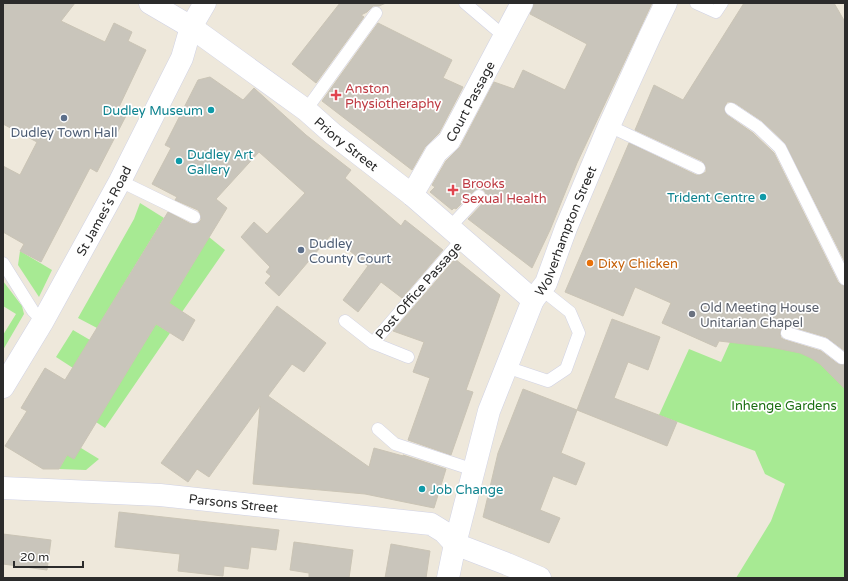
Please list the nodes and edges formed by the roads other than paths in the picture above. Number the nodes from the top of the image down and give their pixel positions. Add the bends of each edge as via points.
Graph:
1 (150, 3) edge
2 (205, 3) edge
3 (465, 3) edge
4 (522, 3) edge
5 (666, 3) edge
6 (696, 3) edge
7 (722, 3) edge
8 (376, 13) dead end
9 (192, 27) junction
10 (505, 37) junction
11 (731, 109) dead end
12 (306, 110) junction
13 (609, 126) junction
14 (699, 168) dead end
15 (120, 181) junction
16 (412, 195) junction
17 (479, 196) dead end
18 (194, 217) dead end
19 (456, 232) junction
20 (3, 263) edge
21 (845, 279) edge
22 (537, 294) junction
23 (43, 321) junction
24 (344, 322) dead end
25 (787, 333) dead end
26 (373, 343) junction
27 (844, 355) edge
28 (408, 357) dead end
29 (506, 367) junction
30 (3, 387) edge
31 (378, 429) dead end
32 (474, 470) junction
33 (3, 488) edge
34 (455, 544) junction
35 (448, 578) edge
36 (540, 578) edge

1 - 9 street, Priory Street
2 - 9 street, St James's Road
3 - 10 lane
4 - 10 street, Court Passage
5 - 13 street, Wolverhampton Street
6 - 7 lane via 716,12
8 - 12 lane
9 - 12 street, Priory Street
9 - 15 street, St James's Road via 182,58
10 - 16 street, Court Passage via 449,141 436,153
11 - 21 lane via 758,127 780,148
12 - 16 street, Priory Street
13 - 14 lane
13 - 22 street, Wolverhampton Street via 546,282
15 - 18 lane
15 - 23 street, St James's Road
16 - 19 street, Priory Street
17 - 19 lane, Post Office Passage
19 - 22 street, Priory Street
19 - 26 lane, Post Office Passage
20 - 23 lane via 33,311
22 - 29 street, Wolverhampton Street
22 - 29 lane via 570,312 579,333 566,369 548,381
23 - 30 street, St James's Road
24 - 26 lane, Post Office Passage
25 - 27 lane via 824,344
26 - 28 lane, Post Office Passage
29 - 32 street, Wolverhampton Street via 489,411
31 - 32 lane via 395,444
32 - 34 street, Wolverhampton Street
33 - 34 street, Parsons Street via 160,495 431,524 444,532
34 - 35 street, Wolverhampton Street
34 - 36 street

